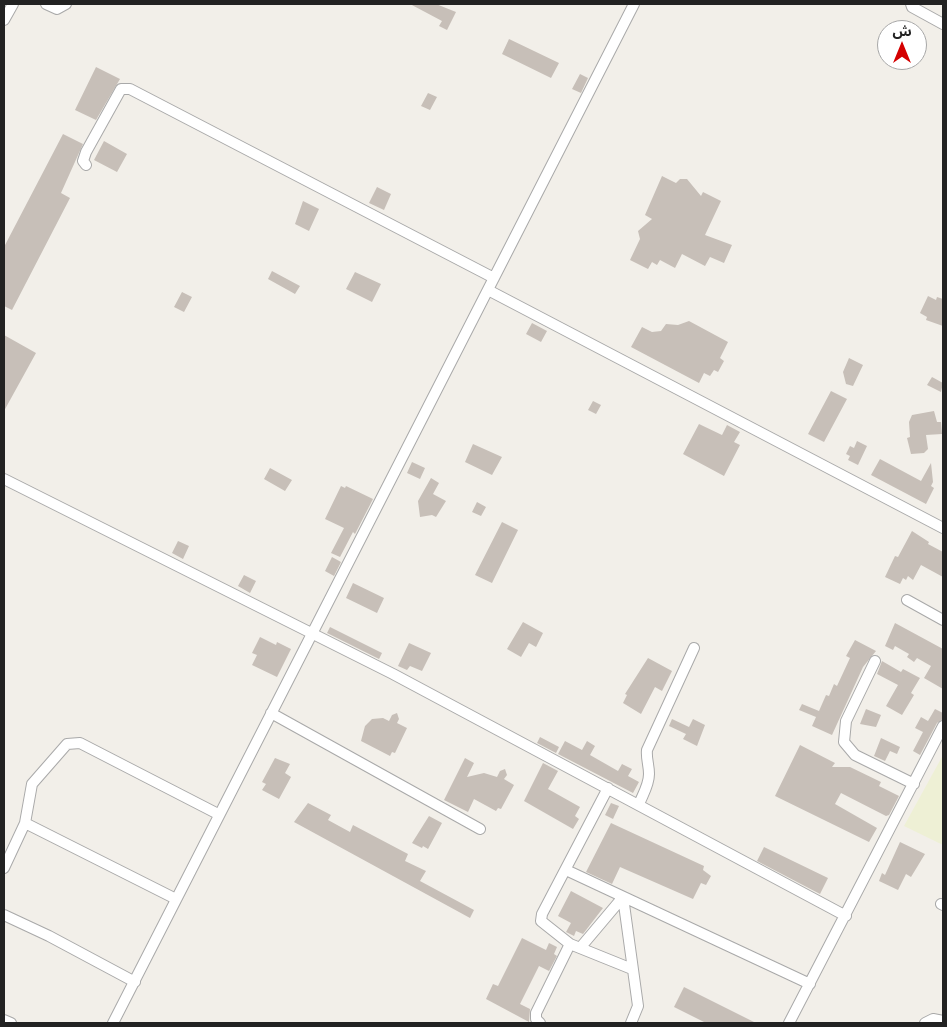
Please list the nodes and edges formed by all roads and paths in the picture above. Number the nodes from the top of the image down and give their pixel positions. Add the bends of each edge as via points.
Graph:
1 (13, 4) edge
2 (46, 4) edge
3 (66, 4) edge
4 (634, 4) edge
5 (911, 4) edge
6 (4, 20) edge
7 (943, 24) edge
8 (86, 165) dead end
9 (494, 278) junction
10 (488, 290) junction
11 (4, 479) edge
12 (943, 528) edge
13 (907, 600) dead end
14 (943, 620) edge
15 (312, 634) junction
16 (694, 648) dead end
17 (875, 661) dead end
18 (271, 713) junction
19 (942, 733) edge
20 (914, 784) junction
21 (608, 788) junction
22 (639, 804) junction
23 (218, 814) junction
24 (25, 824) junction
25 (480, 829) dead end
26 (4, 868) edge
27 (566, 870) junction
28 (623, 897) junction
29 (176, 899) junction
30 (4, 915) edge
31 (846, 916) junction
32 (570, 944) junction
33 (580, 948) junction
34 (632, 969) junction
35 (135, 982) junction
36 (810, 984) junction
37 (4, 1020) edge
38 (943, 1021) edge
39 (11, 1023) edge
40 (113, 1023) edge
41 (540, 1023) edge
42 (631, 1023) edge
43 (789, 1023) edge
44 (925, 1023) edge

1 - 6 street
2 - 3 street via 57,9
4 - 9 street
5 - 7 street
8 - 9 street via 83,161 86,152 121,89 130,89
9 - 10 street
10 - 12 street
10 - 15 street
11 - 15 street
13 - 14 street
15 - 18 street
15 - 21 street
16 - 22 street via 647,750 650,771
17 - 20 street via 846,721 844,742 855,755
18 - 23 street
18 - 25 street
19 - 20 street
20 - 31 street
21 - 22 street
21 - 27 street
22 - 31 street
23 - 24 street via 75,742 67,744 36,777
23 - 29 street
24 - 26 street
24 - 29 street
27 - 28 street
27 - 32 street via 541,918 543,924
28 - 33 street
28 - 34 street
28 - 36 street
29 - 35 street
30 - 35 street
31 - 36 street
32 - 33 street
32 - 41 street via 536,1013
33 - 34 street
34 - 42 street via 638,1006
35 - 40 street
36 - 43 street
37 - 39 street
38 - 44 street via 933,1019

